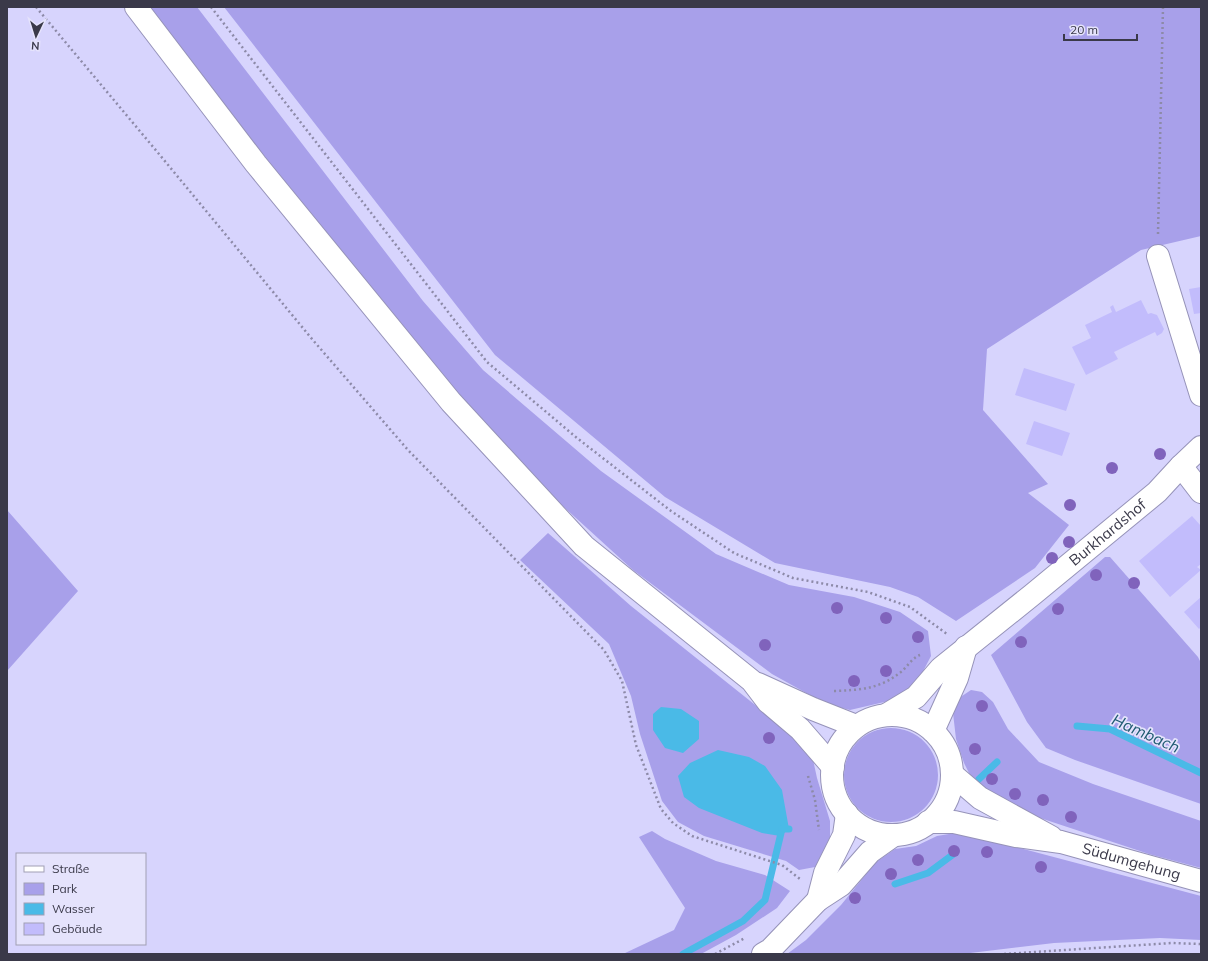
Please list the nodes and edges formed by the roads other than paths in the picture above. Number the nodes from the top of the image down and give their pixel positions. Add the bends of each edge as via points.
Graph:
1 (136, 7) edge
2 (1158, 256) road end
3 (1201, 395) edge
4 (1201, 447) edge
5 (1181, 466) junction
6 (1201, 492) edge
7 (966, 647) junction
8 (752, 681) junction
9 (886, 715) junction
10 (856, 726) junction
11 (933, 731) junction
12 (833, 767) junction
13 (952, 774) junction
14 (847, 814) junction
15 (928, 822) junction
16 (894, 835) junction
17 (1061, 842) junction
18 (1201, 881) edge
19 (818, 900) junction
20 (763, 954) edge

1 - 8 main road via 256,164 462,414 584,546
2 - 3 main road
4 - 5 main road, Burkhardshof
5 - 6 main road
5 - 7 main road, Burkhardshof via 1157,492
7 - 9 main road, Burkhardshof via 940,668 916,697
7 - 11 main road via 956,678
8 - 10 main road via 813,710
8 - 12 main road via 768,702 800,729
9 - 10 main road
9 - 11 main road via 903,716 919,721
10 - 12 main road via 843,740
11 - 13 main road via 943,743 950,758
12 - 14 main road via 833,786 838,801
13 - 15 main road via 950,793 941,809
13 - 17 main road, Südumgehung via 980,798
14 - 16 main road via 860,826 876,833
14 - 19 main road via 844,835 825,873
15 - 16 main road via 912,832
15 - 17 main road, Südumgehung via 954,822 1016,836
16 - 19 main road via 870,852 841,885
17 - 18 main road, Südumgehung
19 - 20 main road via 770,950

